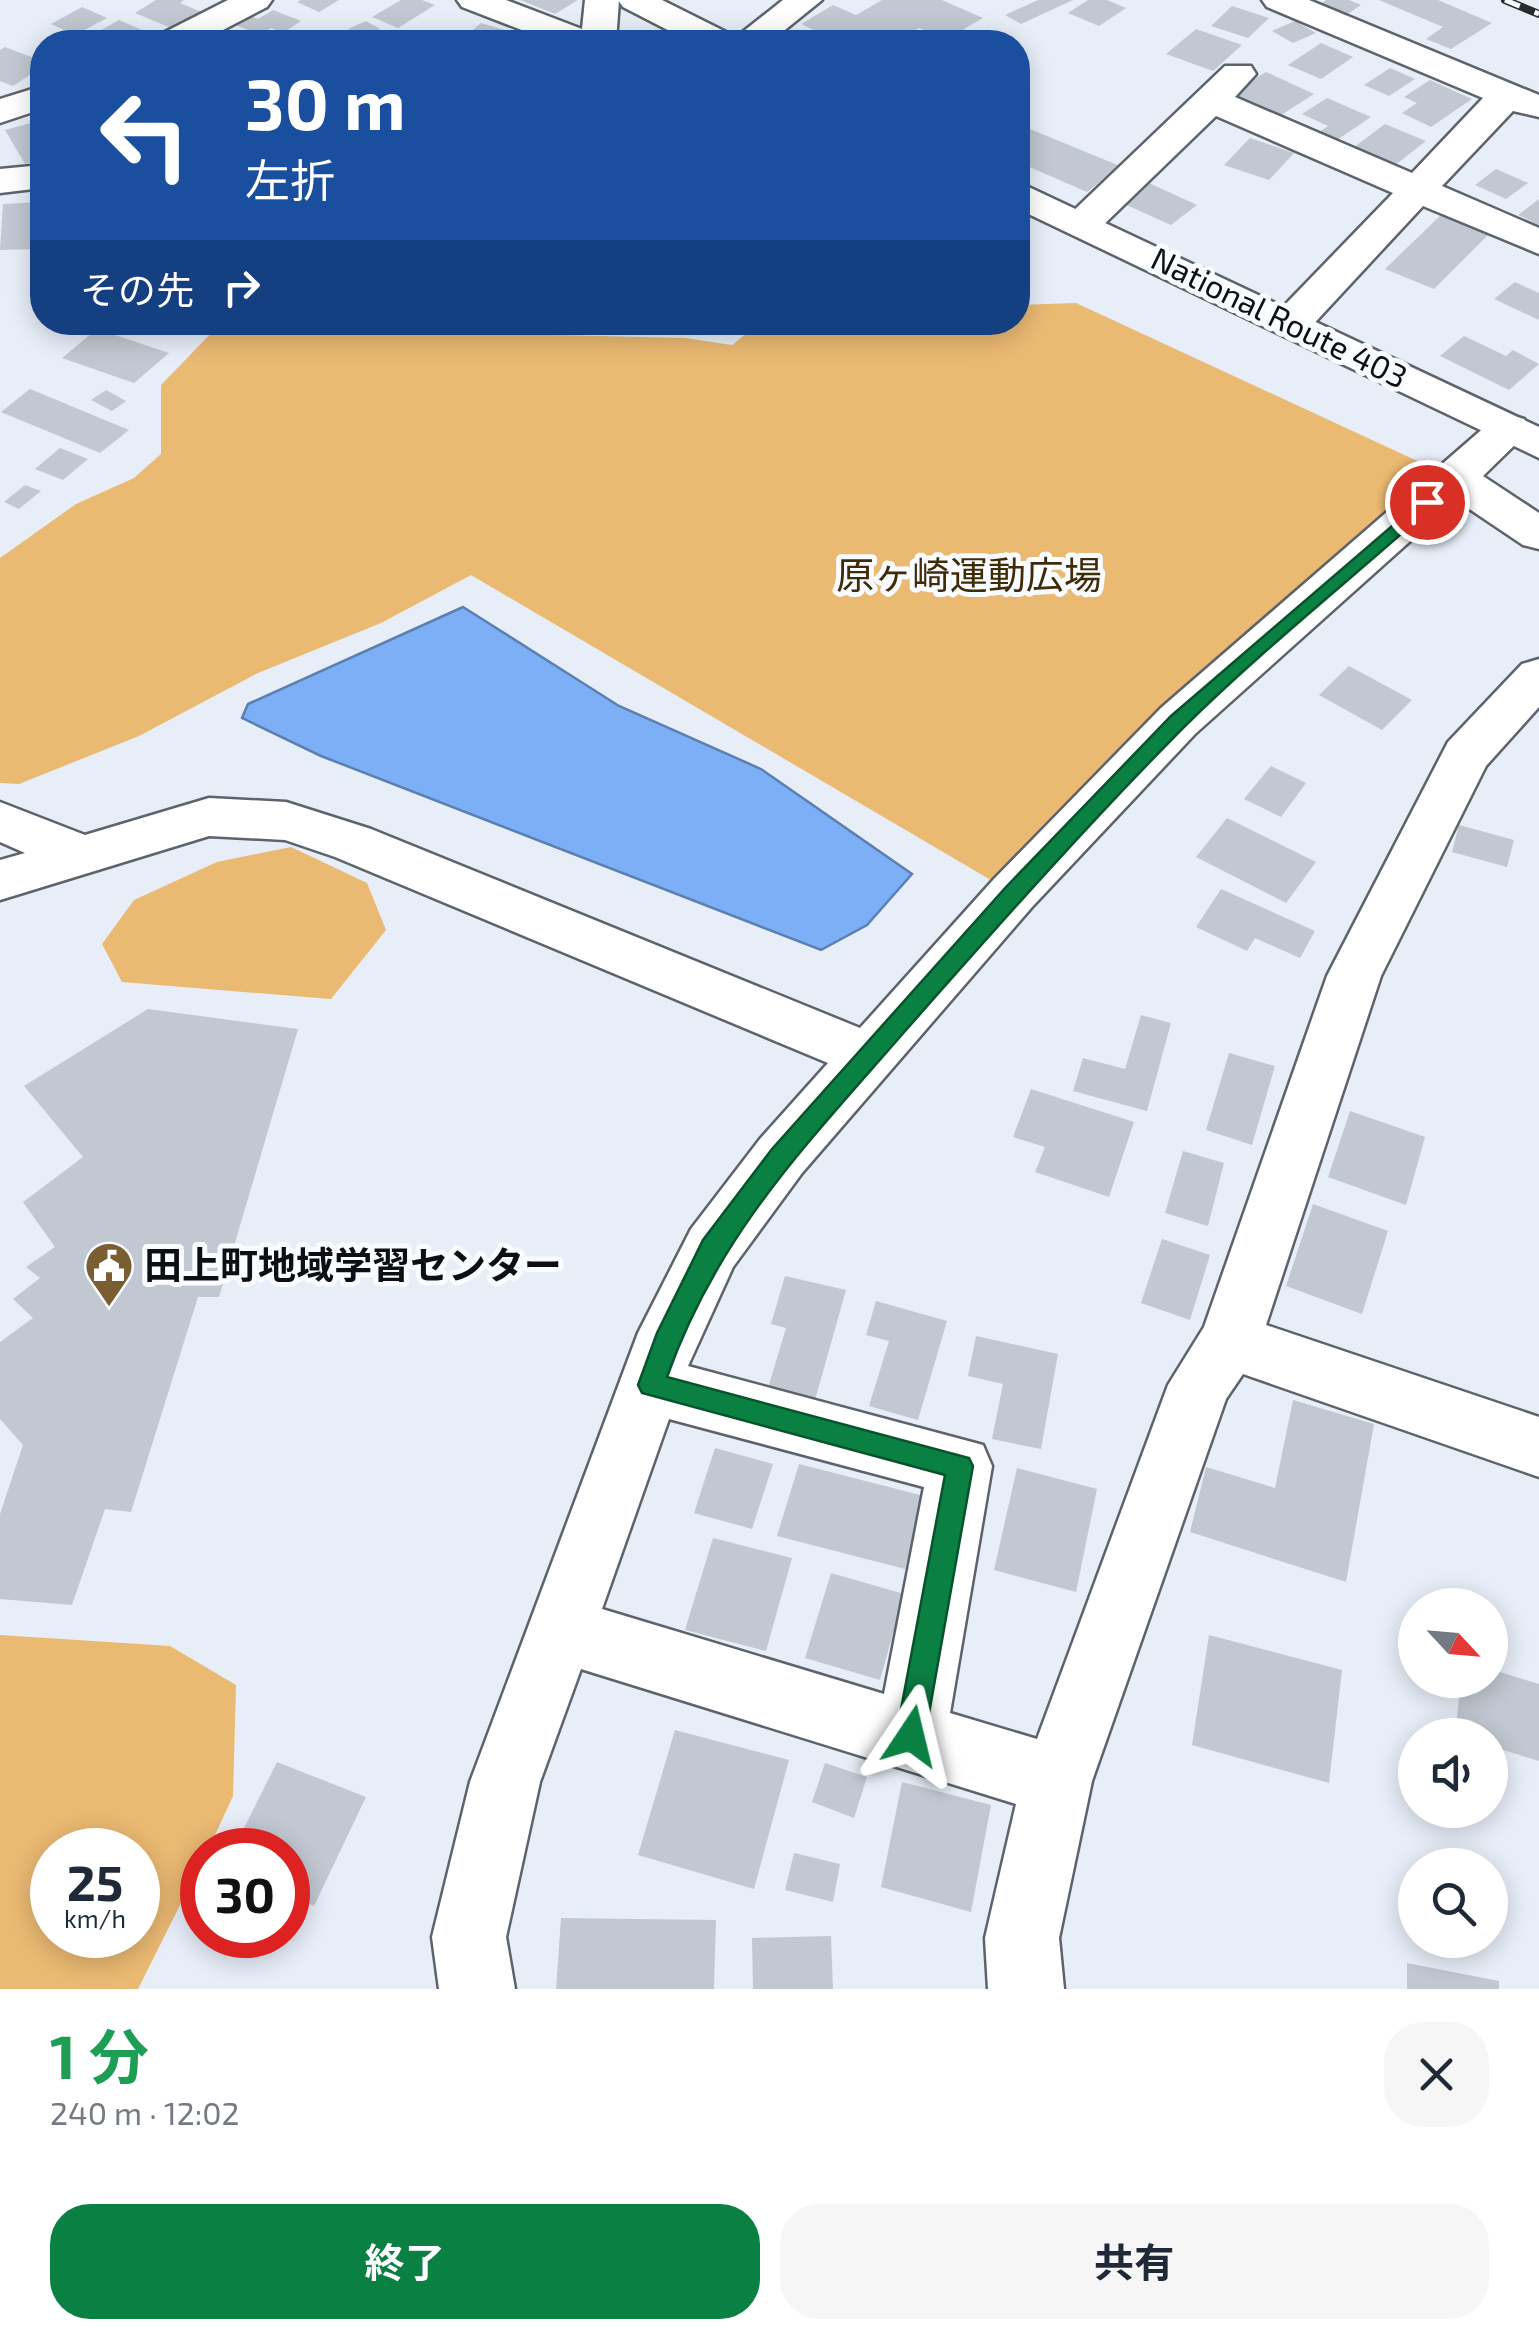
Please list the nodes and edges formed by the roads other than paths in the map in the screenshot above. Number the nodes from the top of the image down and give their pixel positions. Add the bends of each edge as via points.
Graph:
1 (255, 0) edge
2 (474, 0) edge
3 (602, 0) edge
4 (635, 0) edge
5 (804, 0) edge
6 (1279, 0) edge
7 (197, 30) edge
8 (553, 30) edge
9 (599, 30) edge
10 (694, 30) edge
11 (764, 30) edge
12 (1240, 72) dead end
13 (1211, 100) junction
14 (30, 101) edge
15 (1523, 102) edge
16 (0, 112) edge
17 (30, 179) edge
18 (0, 181) edge
19 (1416, 190) junction
20 (1042, 208) edge
21 (1539, 242) edge
22 (1292, 322) junction
23 (1524, 437) edge
24 (1454, 478) junction
25 (1539, 534) edge
26 (1539, 676) edge
27 (0, 822) edge
28 (80, 854) junction
29 (0, 880) edge
30 (870, 1056) junction
31 (1230, 1341) junction
32 (651, 1385) junction
33 (1539, 1448) edge
34 (562, 1630) junction
35 (911, 1736) junction
36 (1057, 1780) junction
37 (477, 1989) edge
38 (1026, 1989) edge

1 - 7 main road
2 - 8 main road
3 - 9 main road
4 - 10 main road
5 - 11 main road
6 - 15 main road
12 - 13 main road
13 - 19 main road
13 - 20 main road
14 - 16 main road
15 - 19 main road
17 - 18 main road
19 - 21 main road
19 - 22 main road
20 - 22 main road, National Route 403
22 - 23 main road, National Route 403
23 - 24 main road
24 - 25 main road
24 - 30 main road via 1178,721
26 - 31 main road via 1466,755 1354,976
27 - 28 main road
28 - 29 main road
28 - 30 main road via 209,817 286,822 353,843
30 - 32 main road via 781,1156 712,1248
31 - 33 main road
31 - 36 main road via 1199,1385
32 - 34 main road
32 - 35 main road via 960,1466
34 - 35 main road
34 - 37 main road via 501,1801 469,1937
35 - 36 main road
36 - 38 main road via 1022,1938

